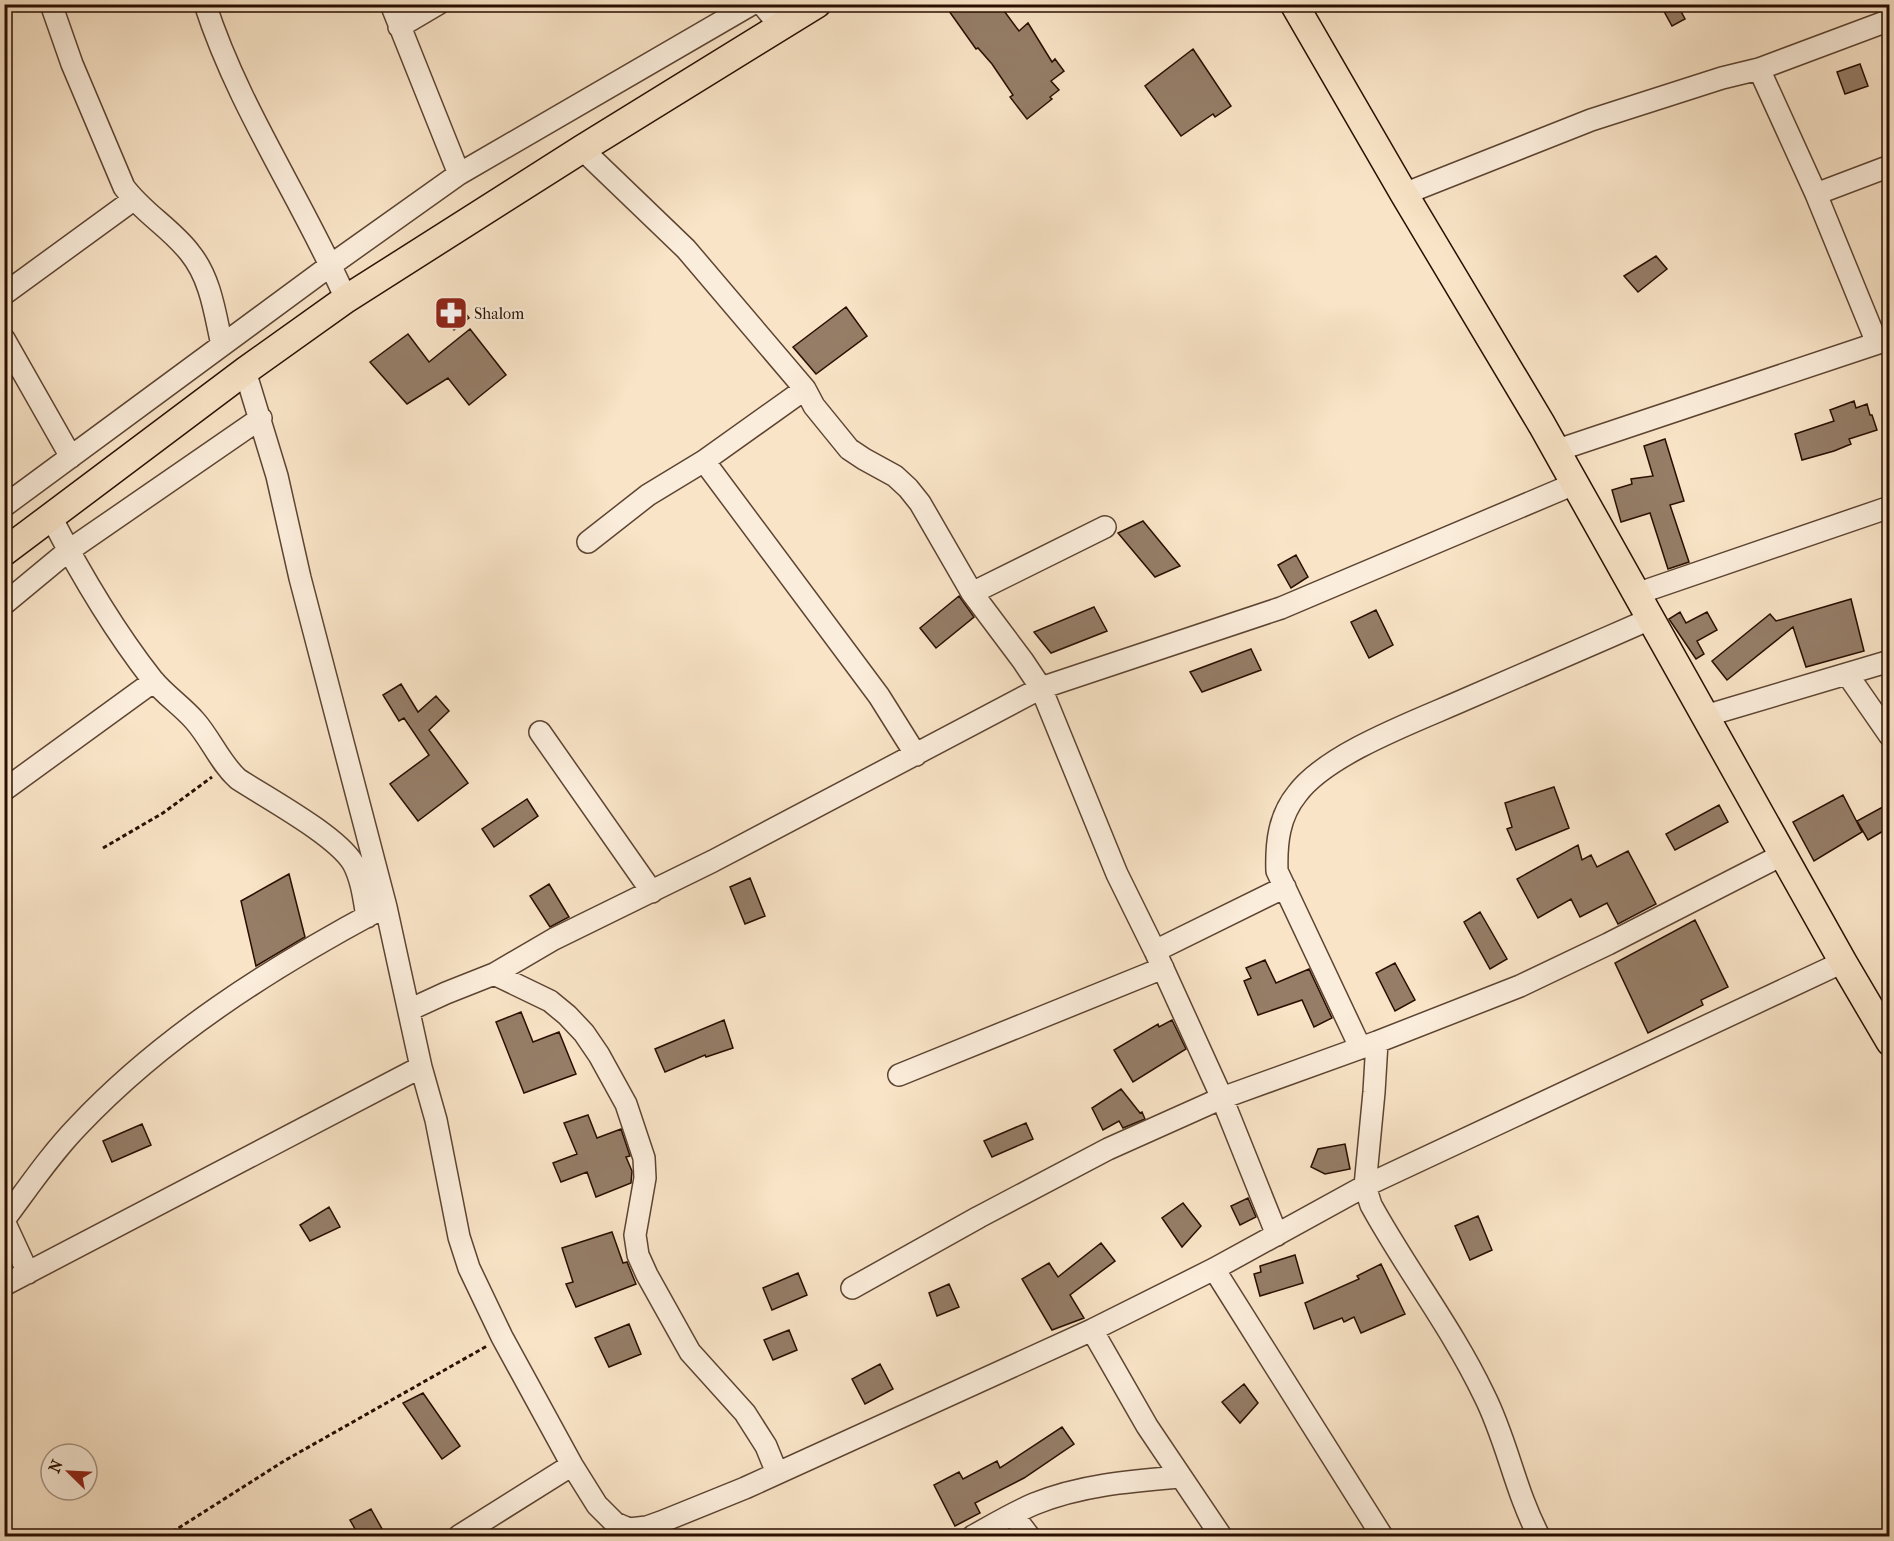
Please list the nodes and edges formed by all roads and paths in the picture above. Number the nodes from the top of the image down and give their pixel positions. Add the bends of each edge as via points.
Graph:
1 (51, 4) edge
2 (205, 4) edge
3 (391, 4) edge
4 (438, 4) edge
5 (752, 4) edge
6 (762, 4) edge
7 (817, 4) edge
8 (1294, 4) edge
9 (1890, 20) edge
10 (780, 26) junction
11 (399, 27) junction
12 (1759, 69) junction
13 (582, 149) junction
14 (1890, 166) edge
15 (459, 174) junction
16 (1404, 194) junction
17 (1816, 194) junction
18 (133, 200) junction
19 (331, 265) junction
20 (4, 294) edge
21 (346, 299) junction
22 (4, 339) edge
23 (1883, 341) edge
24 (222, 345) junction
25 (245, 371) junction
26 (804, 389) junction
27 (261, 417) junction
28 (1555, 451) junction
29 (70, 457) junction
30 (704, 461) junction
31 (1574, 484) junction
32 (4, 506) edge
33 (1890, 507) edge
34 (51, 517) junction
35 (1105, 527) dead end
36 (588, 542) dead end
37 (68, 551) junction
38 (4, 552) edge
39 (972, 593) junction
40 (1636, 594) junction
41 (4, 604) edge
42 (1650, 619) junction
43 (1890, 661) edge
44 (1847, 674) junction
45 (154, 681) junction
46 (1041, 688) junction
47 (1705, 716) junction
48 (540, 732) dead end
49 (1890, 736) edge
50 (916, 755) junction
51 (226, 768) junction
52 (4, 790) edge
53 (103, 848) dead end
54 (1782, 855) junction
55 (1285, 887) junction
56 (652, 892) junction
57 (386, 907) junction
58 (367, 917) junction
59 (1159, 960) junction
60 (1843, 962) junction
61 (494, 975) junction
62 (409, 1010) junction
63 (1890, 1042) edge
64 (1368, 1045) junction
65 (421, 1067) junction
66 (899, 1075) dead end
67 (1222, 1098) junction
68 (1365, 1186) junction
69 (4, 1220) edge
70 (1277, 1235) junction
71 (1214, 1269) junction
72 (28, 1273) junction
73 (4, 1285) edge
74 (852, 1288) dead end
75 (1092, 1330) junction
76 (502, 1337) junction
77 (572, 1465) junction
78 (777, 1473) junction
79 (1179, 1477) junction
80 (1013, 1515) junction
81 (664, 1529) edge
82 (166, 1536) edge
83 (459, 1536) edge
84 (973, 1536) edge
85 (1029, 1536) edge
86 (1221, 1536) edge
87 (1382, 1536) edge
88 (1539, 1536) edge

1 - 18 street via 72,64
2 - 19 street via 234,81
3 - 11 street
4 - 11 street
5 - 15 street
6 - 10 street
7 - 10 main road
8 - 16 main road
9 - 12 street
10 - 13 main road
11 - 15 street
12 - 16 street via 1591,120
12 - 17 street
13 - 21 main road
13 - 26 street via 686,249
14 - 17 street
15 - 19 street
16 - 28 main road
17 - 23 street
18 - 20 street
18 - 24 street via 178,240 199,266
19 - 21 street
19 - 24 street
21 - 25 main road
22 - 29 street
23 - 28 street
24 - 29 street
25 - 27 street
25 - 34 main road
26 - 30 street
26 - 39 street via 849,449 908,488
27 - 37 street
27 - 57 street
28 - 31 main road
29 - 32 street
30 - 36 street via 648,495
30 - 50 street via 879,696
31 - 40 main road
31 - 46 street via 1281,608
33 - 40 street
34 - 37 street
34 - 38 main road
35 - 39 street
37 - 41 street
37 - 45 street via 108,617
39 - 46 street
40 - 42 main road
42 - 47 main road
42 - 55 street via 1353,750 1319,773 1284,812 1276,853 1277,871
43 - 44 street
44 - 47 street
44 - 49 street
45 - 51 street via 195,721
45 - 52 street
46 - 50 street
46 - 59 street via 1117,874
47 - 54 main road
48 - 56 street
50 - 56 street
51 - 53 path via 163,813
51 - 58 street via 334,843 352,862
54 - 60 main road
54 - 64 street via 1520,986
55 - 59 street
55 - 64 street
56 - 61 street via 580,926
57 - 58 street
57 - 62 street
58 - 69 street via 228,1000 113,1091 77,1127
59 - 66 street
59 - 67 street
60 - 63 main road
60 - 68 street
61 - 62 street
61 - 78 street via 550,1001 584,1033 605,1065 626,1104 644,1158 645,1178 635,1235 638,1255 690,1352 744,1413 766,1446
62 - 65 street
64 - 67 street
64 - 68 street via 1374,1092
65 - 72 street
65 - 76 street via 436,1120 459,1237 469,1268
67 - 70 street
67 - 74 street via 1080,1163
68 - 70 street
68 - 88 street via 1383,1226 1484,1394 1518,1491
69 - 72 street
70 - 71 street
71 - 75 street
71 - 87 street
72 - 73 street
75 - 78 street
75 - 79 street
76 - 77 street
76 - 82 path via 285,1461
77 - 81 street via 597,1505 615,1523 629,1529
77 - 83 street
78 - 81 street
79 - 80 street via 1082,1489
79 - 86 street
80 - 84 street
80 - 85 street

